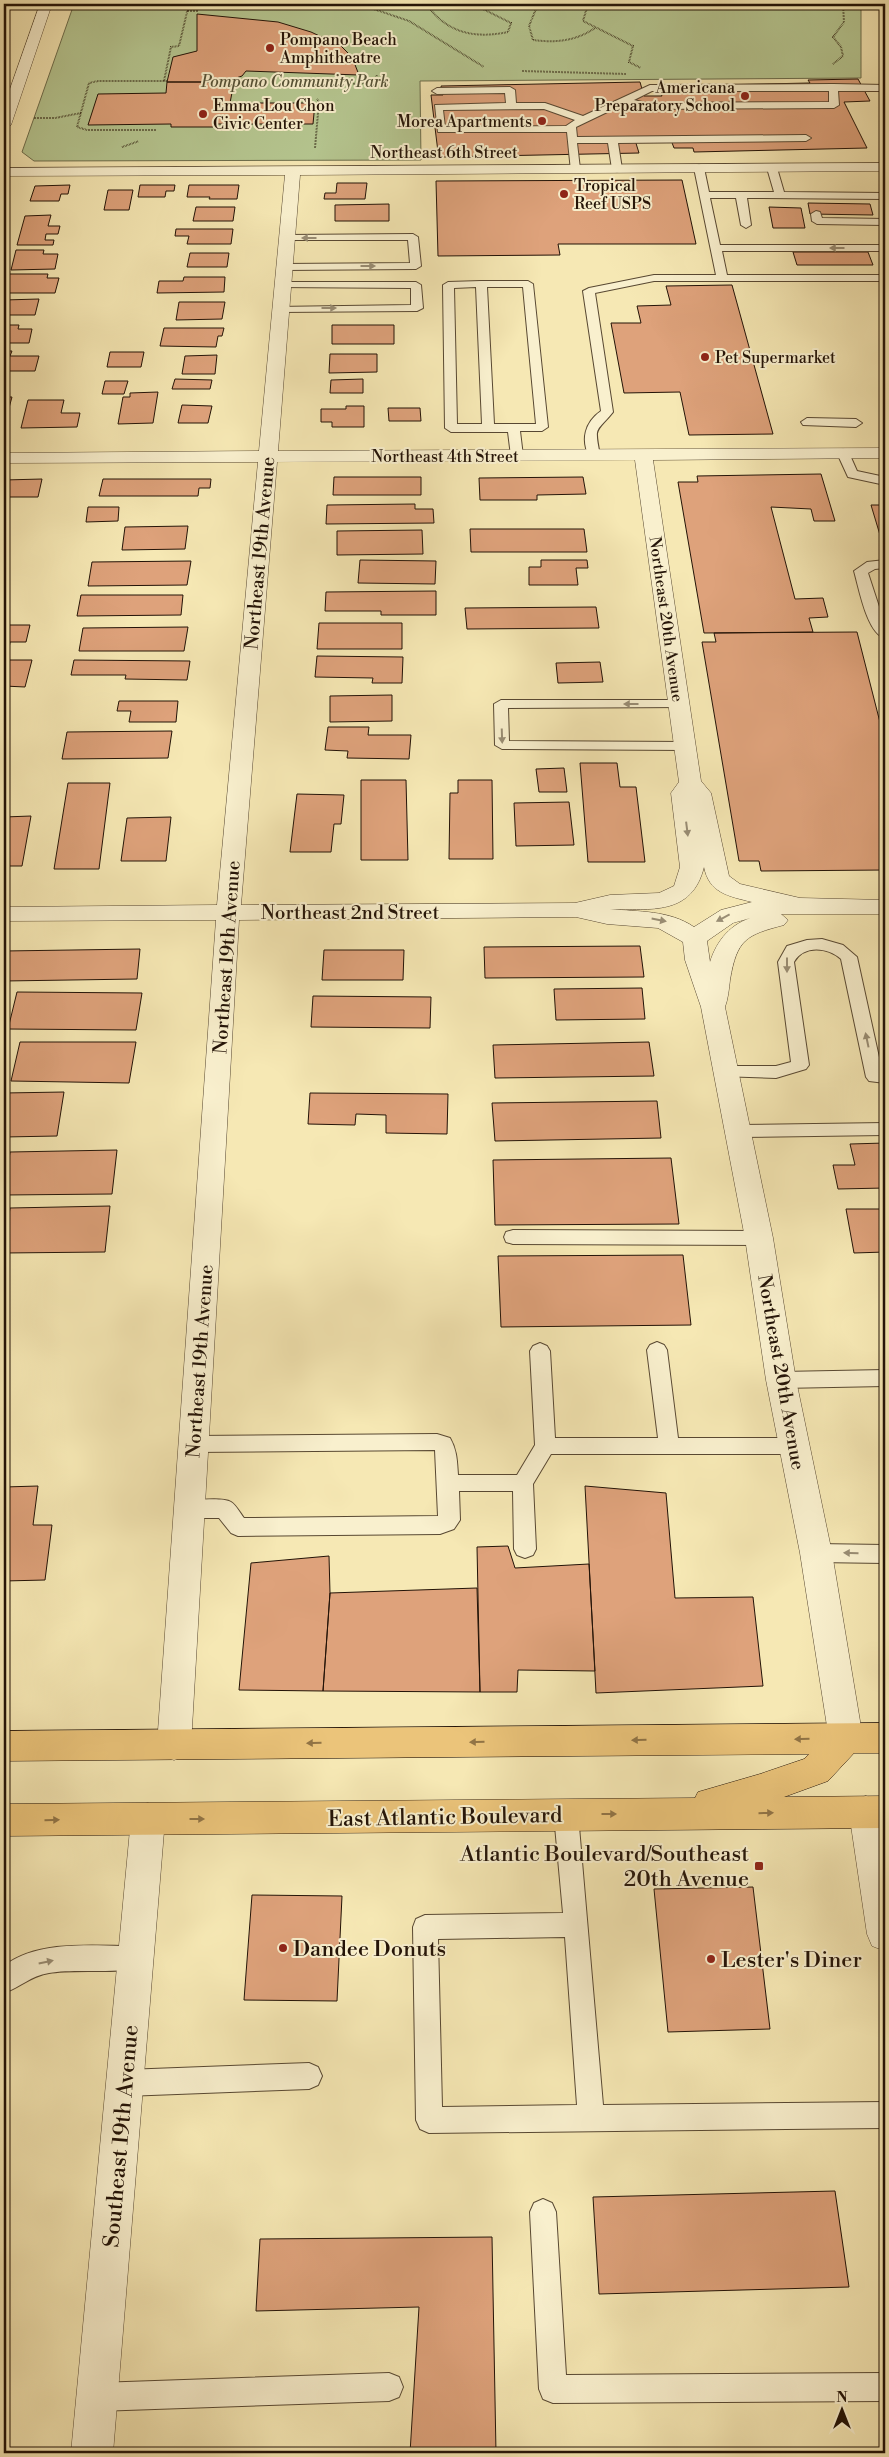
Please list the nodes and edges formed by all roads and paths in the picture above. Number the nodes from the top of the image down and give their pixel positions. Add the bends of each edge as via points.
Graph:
1 (46, 4) edge
2 (193, 4) edge
3 (221, 4) edge
4 (308, 4) edge
5 (359, 4) edge
6 (426, 4) edge
7 (473, 4) edge
8 (538, 4) edge
9 (588, 4) edge
10 (843, 4) edge
11 (304, 7) dead end
12 (222, 8) dead end
13 (187, 11) junction
14 (198, 11) dead end
15 (595, 28) junction
16 (833, 64) dead end
17 (641, 68) dead end
18 (490, 69) dead end
19 (519, 70) dead end
20 (629, 74) dead end
21 (377, 75) dead end
22 (164, 80) junction
23 (168, 80) dead end
24 (329, 83) dead end
25 (833, 88) junction
26 (885, 88) edge
27 (437, 91) dead end
28 (626, 100) junction
29 (7, 105) edge
30 (511, 106) junction
31 (81, 113) junction
32 (31, 118) dead end
33 (584, 120) junction
34 (4, 125) edge
35 (571, 129) junction
36 (156, 130) dead end
37 (806, 138) dead end
38 (572, 140) junction
39 (613, 140) junction
40 (885, 167) edge
41 (699, 168) junction
42 (772, 168) junction
43 (575, 169) junction
44 (617, 169) junction
45 (293, 171) junction
46 (4, 172) edge
47 (705, 195) junction
48 (741, 195) junction
49 (780, 195) junction
50 (885, 196) edge
51 (814, 204) junction
52 (839, 209) junction
53 (861, 209) junction
54 (885, 222) edge
55 (746, 226) dead end
56 (287, 238) junction
57 (715, 248) junction
58 (885, 248) edge
59 (722, 278) junction
60 (885, 278) edge
61 (481, 284) junction
62 (282, 287) junction
63 (807, 422) dead end
64 (856, 423) dead end
65 (488, 428) junction
66 (514, 428) junction
67 (844, 453) junction
68 (885, 453) edge
69 (594, 455) junction
70 (643, 455) junction
71 (517, 456) junction
72 (267, 457) junction
73 (4, 458) edge
74 (885, 481) edge
75 (885, 564) edge
76 (885, 634) edge
77 (680, 704) junction
78 (686, 746) junction
79 (690, 783) junction
80 (673, 898) joint
81 (805, 907) junction
82 (885, 907) edge
83 (576, 910) junction
84 (228, 912) junction
85 (4, 914) edge
86 (695, 939) junction
87 (713, 1007) junction
88 (725, 1072) junction
89 (885, 1077) edge
90 (738, 1130) junction
91 (885, 1130) edge
92 (513, 1237) dead end
93 (759, 1238) junction
94 (657, 1350) dead end
95 (540, 1351) dead end
96 (885, 1378) edge
97 (781, 1380) junction
98 (194, 1444) junction
99 (545, 1446) junction
100 (669, 1446) junction
101 (793, 1446) junction
102 (448, 1483) junction
103 (522, 1483) junction
104 (190, 1509) junction
105 (525, 1549) dead end
106 (816, 1553) junction
107 (885, 1554) edge
108 (885, 1738) edge
109 (846, 1739) junction
110 (174, 1745) junction
111 (4, 1746) edge
112 (876, 1812) edge
113 (665, 1814) junction
114 (566, 1815) junction
115 (148, 1819) junction
116 (4, 1820) edge
117 (576, 1925) junction
118 (885, 1934) edge
119 (136, 1958) junction
120 (4, 1981) edge
121 (308, 2076) dead end
122 (125, 2083) junction
123 (885, 2115) edge
124 (591, 2118) junction
125 (543, 2212) dead end
126 (390, 2387) dead end
127 (885, 2387) edge
128 (97, 2397) junction
129 (92, 2453) edge

1 - 29 street
2 - 13 path
3 - 12 path
4 - 11 path
5 - 18 path via 409,21
6 - 7 path via 434,18 454,31 499,35 508,32 511,23
8 - 15 path via 528,28 533,40 549,43 574,39
9 - 15 path via 583,21
10 - 16 path via 844,22 833,37 842,47 843,56
13 - 14 path
13 - 22 path via 179,46 172,47
15 - 17 path via 633,46 629,62
19 - 20 path
21 - 24 path via 369,83
22 - 23 path
22 - 31 path via 92,82
25 - 26 lane
25 - 28 lane via 650,88
25 - 28 lane via 834,105 645,106
27 - 30 lane via 510,90
28 - 33 lane
29 - 34 street
30 - 33 lane via 545,106
30 - 35 lane via 438,107 440,130
31 - 32 path
31 - 36 path via 77,127 83,130
33 - 35 lane
35 - 38 lane
37 - 39 lane
38 - 39 lane
38 - 43 lane
39 - 44 lane
40 - 42 street, Northeast 6th Street
41 - 42 street, Northeast 6th Street
41 - 44 street, Northeast 6th Street
41 - 47 lane
42 - 49 lane
43 - 44 street, Northeast 6th Street
43 - 45 street, Northeast 6th Street
45 - 46 street, Northeast 6th Street
45 - 56 street, Northeast 19th Avenue
47 - 48 lane
47 - 57 lane
48 - 49 lane
48 - 55 lane
49 - 51 lane
50 - 53 lane
51 - 52 lane
51 - 52 lane via 817,222
52 - 53 lane
52 - 53 lane
53 - 54 lane
56 - 62 street, Northeast 19th Avenue
62 -> 56 lane via 416,266 413,238
58 -> 57 lane
57 - 59 lane
59 - 60 lane
59 - 69 lane via 654,278 589,291 606,412 590,431
61 - 65 lane
61 - 65 lane via 448,285 451,428
61 - 66 lane via 528,284 542,427
62 -> 62 lane via 417,308 416,285
62 - 72 street, Northeast 19th Avenue
63 - 64 lane
65 - 66 lane
66 - 71 lane
67 - 68 street, Northeast 4th Street
67 - 70 street, Northeast 4th Street
67 - 74 lane via 852,474
69 - 70 street, Northeast 4th Street
69 - 71 street, Northeast 4th Street
70 - 77 street, Northeast 20th Avenue
71 - 72 street, Northeast 4th Street
72 - 73 street, Northeast 4th Street
72 - 84 street, Northeast 19th Avenue
75 - 76 lane via 872,565 861,571 876,622
77 - 78 street, Northeast 20th Avenue
77 -> 78 lane via 502,704 502,745
78 - 79 street, Northeast 20th Avenue
79 -> 80 street, Northeast 20th Avenue via 682,793 691,878 681,893
79 - 81 street, Northeast 20th Avenue via 700,793 715,867 723,885 750,896
80 - 83 street, Northeast 2nd Street via 659,902 608,902
81 - 82 street
81 -> 86 street via 754,909 730,914
81 - 87 street via 777,920 752,924 730,942 722,955
83 - 84 street, Northeast 2nd Street
83 -> 86 street, Northeast 2nd Street via 609,917 667,922
84 - 85 street, Northeast 2nd Street
84 - 98 street, Northeast 19th Avenue
86 - 87 street via 697,960
87 - 88 street, Northeast 20th Avenue
89 -> 88 lane via 875,1077 849,957 835,948 813,944 793,950 786,962 800,1065 776,1072
88 - 90 street, Northeast 20th Avenue
90 - 91 lane
90 - 93 street, Northeast 20th Avenue
92 - 93 lane
93 - 97 street, Northeast 20th Avenue
94 - 100 lane
95 - 99 lane
96 - 97 lane
97 - 101 street, Northeast 20th Avenue
98 - 102 lane via 437,1442 443,1444 446,1451
98 - 104 street, Northeast 19th Avenue
99 - 100 lane
99 - 103 lane
100 - 101 lane
101 - 106 street, Northeast 20th Avenue
102 - 103 lane
102 - 104 lane via 449,1520 440,1526 238,1527 225,1509
103 - 105 lane
104 - 110 street, Northeast 19th Avenue
107 -> 106 lane
106 - 109 street, Northeast 20th Avenue
108 - 109 main road
109 -> 110 main road
109 - 113 main road via 816,1770 760,1790
110 - 111 main road
113 -> 112 main road, East Atlantic Boulevard
112 - 118 street
114 -> 113 main road, East Atlantic Boulevard
115 -> 114 main road, East Atlantic Boulevard
114 - 117 lane
116 -> 115 main road, East Atlantic Boulevard
115 - 119 street, Southeast 19th Avenue
117 - 124 lane
117 - 124 lane via 424,1927 429,2120
120 -> 119 lane via 11,1973 47,1961
119 - 122 street, Southeast 19th Avenue
121 - 122 lane
122 - 128 street, Southeast 19th Avenue
123 - 124 lane
125 - 127 lane via 553,2389
126 - 128 lane
128 - 129 street, Southeast 19th Avenue

